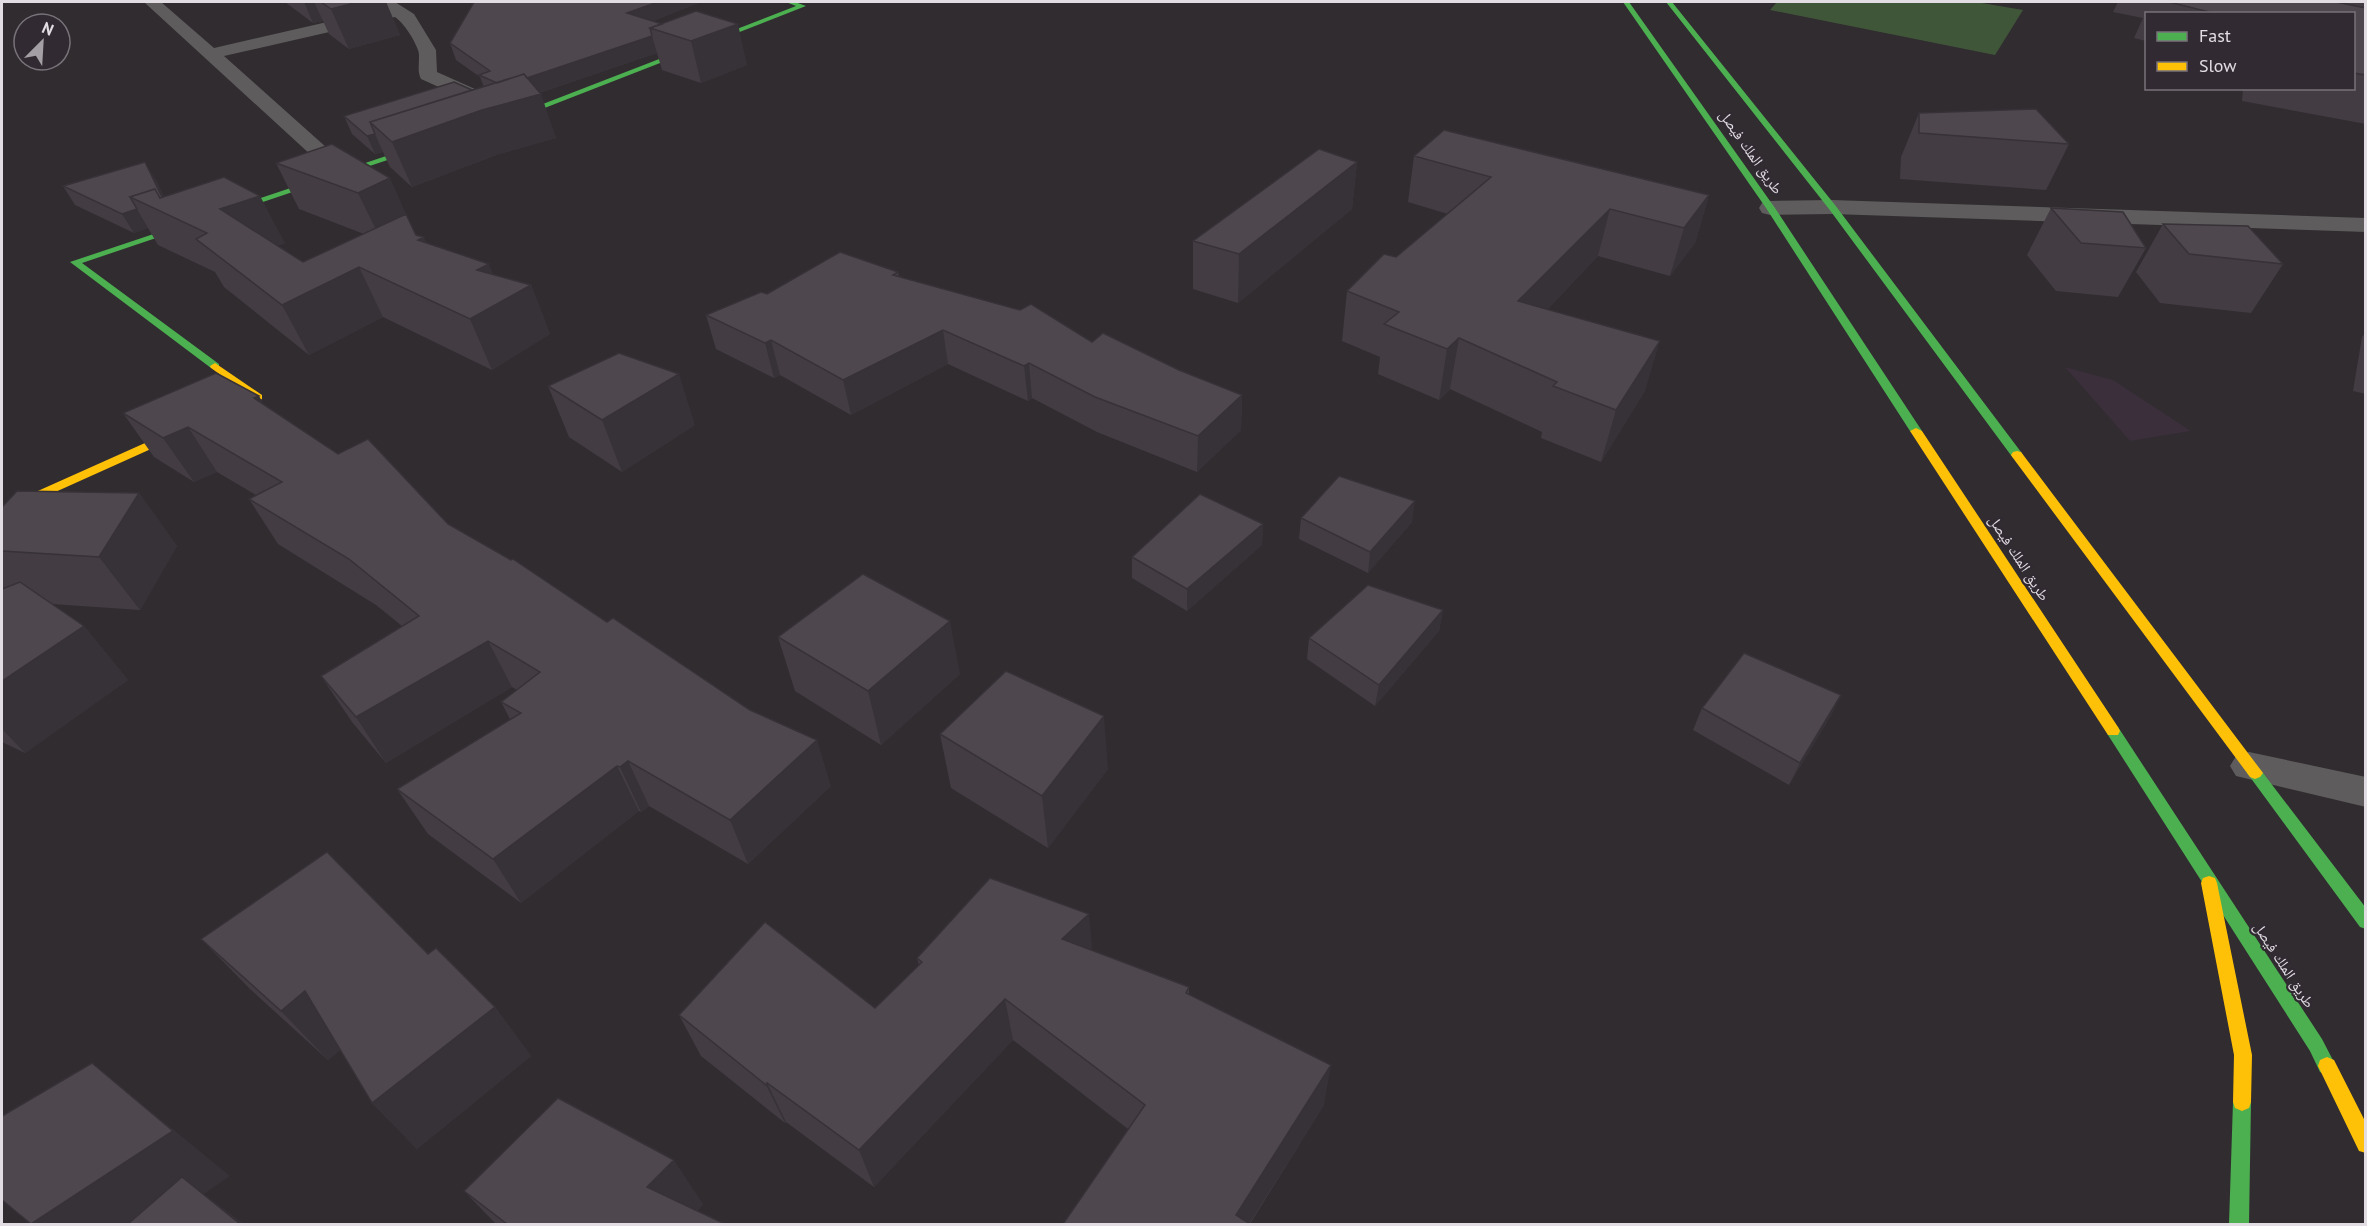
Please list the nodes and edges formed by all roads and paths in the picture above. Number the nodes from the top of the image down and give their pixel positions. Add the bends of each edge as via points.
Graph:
1 (152, 2) edge
2 (789, 2) edge
3 (1626, 2) edge
4 (1669, 2) edge
5 (391, 6) edge
6 (211, 54) junction
7 (518, 116) junction
8 (485, 126) edge
9 (442, 141) edge
10 (344, 173) junction
11 (1832, 207) junction
12 (1770, 208) junction
13 (2366, 225) edge
14 (2, 512) edge
15 (2249, 766) junction
16 (2366, 792) edge
17 (2207, 875) junction
18 (2366, 921) edge
19 (2366, 1144) edge
20 (2239, 1224) edge

1 - 6 street
2 - 7 main road via 803,6
3 - 12 main road, طريق الملك فيصل
4 - 11 main road, طريق الملك فيصل
5 - 6 street
5 - 7 street via 408,18 427,50 428,75
6 - 10 street
7 - 8 main road
9 - 10 main road
10 - 14 main road via 75,262 258,397
11 - 12 street
11 - 13 street
11 - 15 main road, طريق الملك فيصل
12 - 17 main road, طريق الملك فيصل
15 - 16 street
15 - 18 main road, طريق الملك فيصل
17 - 19 main road, طريق الملك فيصل via 2316,1045
17 - 20 main road via 2243,1056

